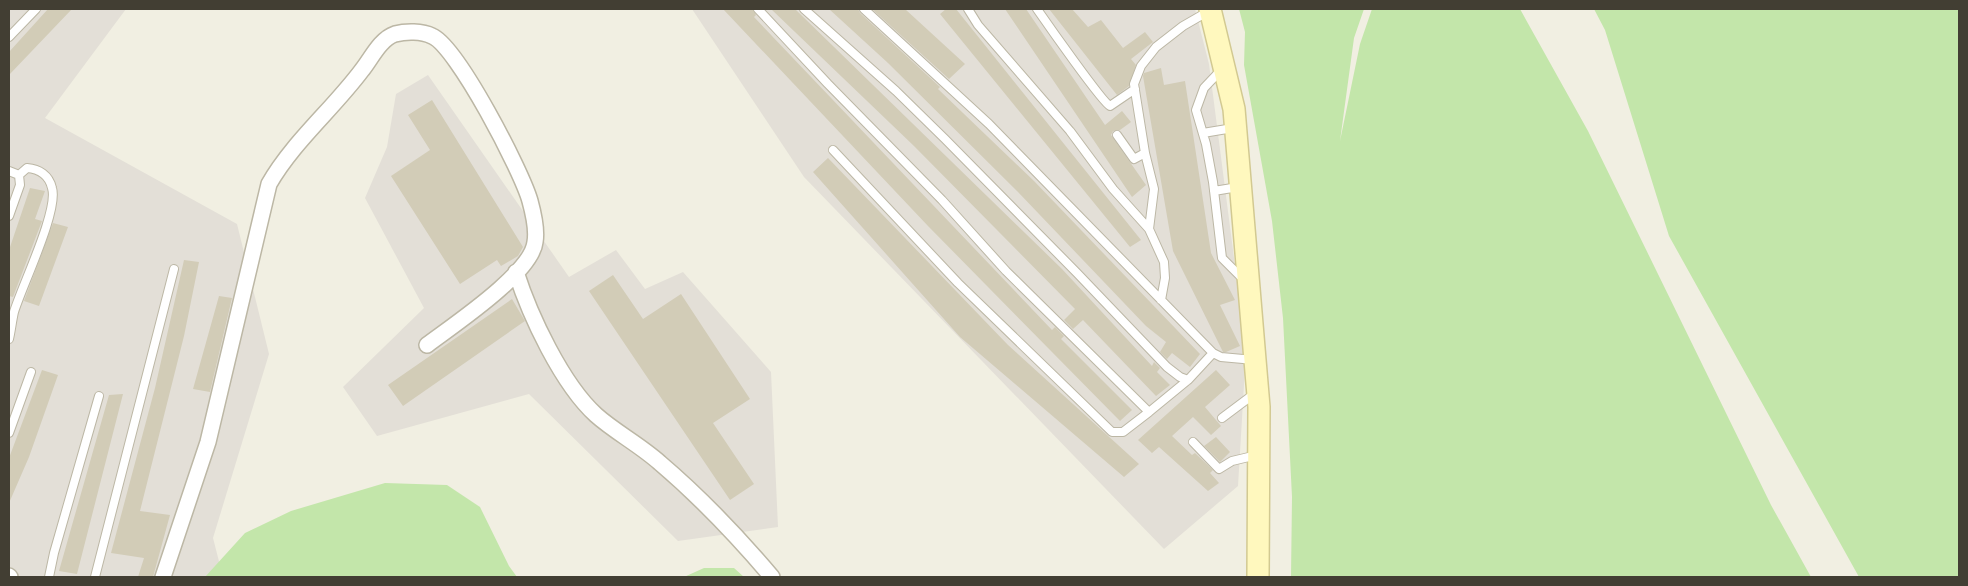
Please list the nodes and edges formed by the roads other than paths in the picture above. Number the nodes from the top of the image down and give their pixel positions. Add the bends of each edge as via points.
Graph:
1 (36, 9) edge
2 (758, 9) edge
3 (804, 9) edge
4 (864, 9) edge
5 (968, 9) edge
6 (1037, 9) edge
7 (1210, 10) edge
8 (9, 37) edge
9 (1224, 68) junction
10 (1135, 89) junction
11 (1235, 128) junction
12 (1203, 133) junction
13 (1117, 135) dead end
14 (833, 150) dead end
15 (1145, 153) junction
16 (9, 171) edge
17 (19, 175) junction
18 (1240, 187) junction
19 (1214, 191) junction
20 (9, 216) edge
21 (1150, 229) junction
22 (174, 269) dead end
23 (516, 272) junction
24 (1248, 284) junction
25 (1160, 300) junction
26 (9, 339) edge
27 (427, 345) dead end
28 (1214, 353) junction
29 (1255, 360) junction
30 (32, 372) dead end
31 (1188, 380) junction
32 (1258, 391) junction
33 (99, 396) dead end
34 (1149, 412) junction
35 (1222, 418) dead end
36 (9, 433) edge
37 (1192, 442) dead end
38 (1259, 455) junction
39 (49, 577) edge
40 (96, 577) edge
41 (163, 577) edge
42 (772, 577) edge
43 (1258, 577) edge

1 - 8 lane
2 - 34 lane via 1006,271
3 - 31 lane via 938,132 1167,367
4 - 25 lane via 989,124
5 - 21 lane via 978,25 1070,131 1113,189
6 - 10 lane via 1093,84 1104,104 1110,106
7 - 9 street
7 - 10 lane via 1156,47 1141,66
9 - 11 street
9 - 12 lane via 1204,88 1196,110
10 - 15 lane
11 - 12 lane
11 - 18 street
12 - 19 lane
13 - 15 lane via 1134,159
14 - 34 lane via 958,283 1112,432 1123,432
15 - 21 lane via 1154,189
16 - 17 lane
17 - 20 lane via 20,185
17 - 26 lane via 27,168 34,168 45,174 53,188 50,216 14,312
18 - 19 lane
18 - 24 street
19 - 24 lane via 1222,258
21 - 25 lane via 1164,262 1165,278
22 - 40 lane
23 - 27 street via 500,289
23 - 41 street via 529,257 535,243 530,201 500,136 450,51 434,36 415,32 394,34 383,42 362,72 281,162 269,184 208,442
23 - 42 street via 549,347 569,383 595,414 660,463 744,544
24 - 29 street
25 - 28 lane
28 - 29 lane via 1222,357
28 - 31 lane
29 - 32 street
30 - 36 lane
31 - 34 lane
32 - 35 lane
32 - 38 street
33 - 39 lane
37 - 38 lane via 1219,469 1232,461
38 - 43 street

